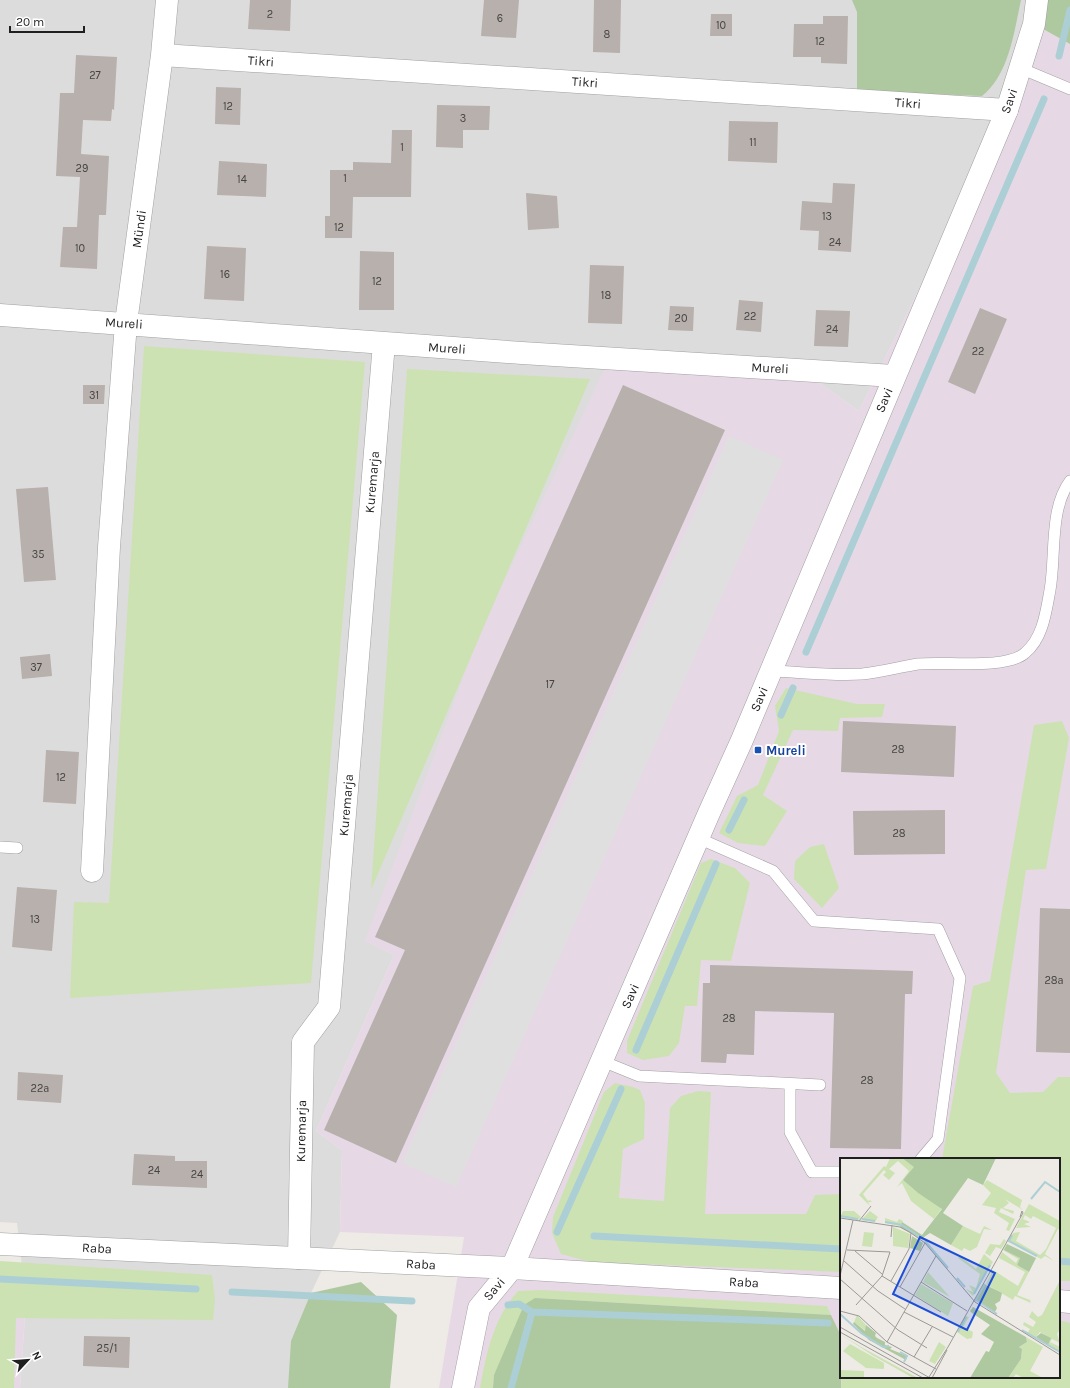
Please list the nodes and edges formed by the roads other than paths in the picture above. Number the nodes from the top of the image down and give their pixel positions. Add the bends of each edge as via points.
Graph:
1 (167, 0) edge
2 (1037, 0) edge
3 (162, 55) junction
4 (1020, 68) junction
5 (1070, 89) edge
6 (1007, 110) junction
7 (0, 315) edge
8 (126, 323) junction
9 (384, 343) junction
10 (894, 376) junction
11 (1070, 481) edge
12 (771, 671) junction
13 (698, 838) junction
14 (0, 847) edge
15 (17, 848) dead end
16 (92, 871) dead end
17 (602, 1061) junction
18 (790, 1084) junction
19 (820, 1085) dead end
20 (921, 1158) edge
21 (840, 1172) edge
22 (0, 1244) edge
23 (299, 1258) junction
24 (512, 1268) junction
25 (840, 1288) edge
26 (1060, 1301) edge
27 (1070, 1302) edge
28 (463, 1388) edge

1 - 3 street, Mündi
2 - 4 street, Savi via 1034,24
3 - 6 street, Tikri
3 - 8 street, Mündi
4 - 5 lane
4 - 6 street, Savi
6 - 10 street, Savi
7 - 8 street, Mureli
8 - 9 street, Mureli
8 - 16 street, Mündi
9 - 10 street, Mureli
9 - 23 street, Kuremarja via 329,1006 302,1042
10 - 12 street, Savi
11 - 12 lane via 1060,505 1056,526 1045,619 1035,643 1024,655 1002,662 918,664 860,674
12 - 13 street, Savi
13 - 17 street, Savi
13 - 20 lane via 773,870 814,921 938,930 960,978 938,1139
14 - 15 lane
17 - 18 lane via 639,1076
17 - 24 street, Savi
18 - 19 lane
18 - 21 lane via 790,1132 812,1172
22 - 23 street, Raba
23 - 24 street, Raba
24 - 25 street, Raba
24 - 28 street, Savi via 479,1308
26 - 27 street

